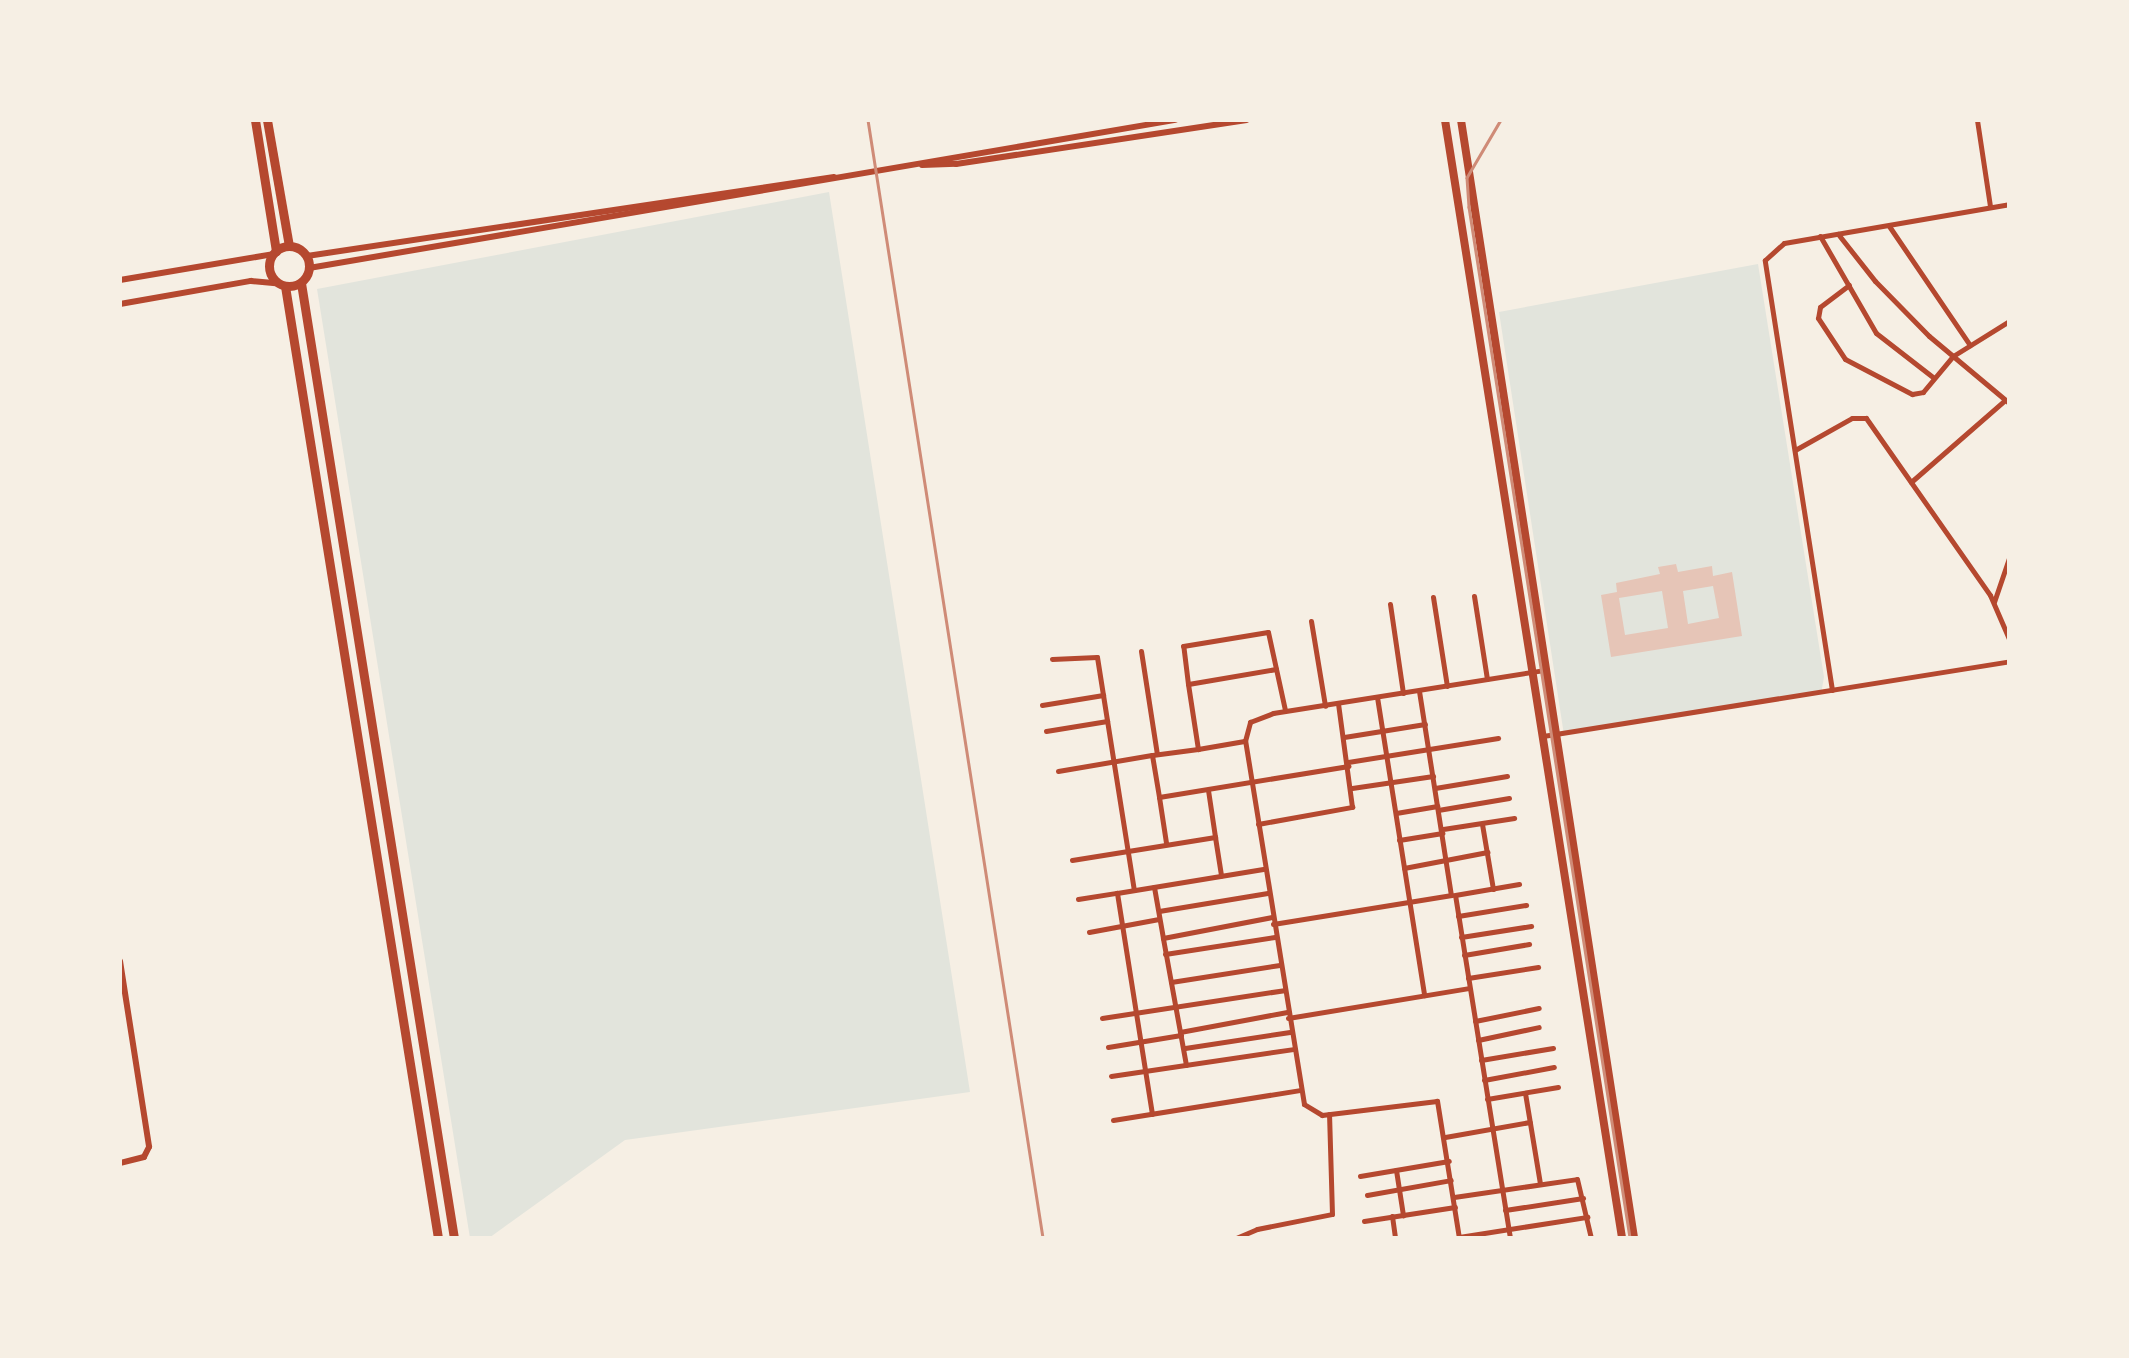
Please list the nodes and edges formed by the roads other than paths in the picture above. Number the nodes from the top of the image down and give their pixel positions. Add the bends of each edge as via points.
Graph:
1 (255, 120) edge
2 (268, 120) edge
3 (1175, 120) edge
4 (1247, 120) edge
5 (1445, 120) edge
6 (1461, 120) edge
7 (1977, 120) edge
8 (1203, 123) edge
9 (909, 165) junction
10 (841, 177) junction
11 (2009, 204) edge
12 (1990, 206) junction
13 (1889, 226) junction
14 (1837, 233) junction
15 (1820, 236) junction
16 (289, 246) junction
17 (274, 252) junction
18 (307, 256) junction
19 (309, 268) junction
20 (120, 280) edge
21 (301, 283) junction
22 (281, 284) junction
23 (1849, 285) junction
24 (120, 304) edge
25 (2009, 321) edge
26 (1970, 345) junction
27 (1953, 356) junction
28 (1934, 378) junction
29 (2007, 402) edge
30 (1795, 450) junction
31 (1911, 482) junction
32 (2009, 558) edge
33 (2009, 581) edge
34 (2000, 584) junction
35 (1474, 596) dead end
36 (1433, 598) dead end
37 (1994, 602) junction
38 (1390, 604) dead end
39 (1311, 621) dead end
40 (357, 632) junction
41 (341, 634) junction
42 (2009, 639) edge
43 (1141, 651) dead end
44 (1052, 659) dead end
45 (2009, 661) edge
46 (1276, 670) junction
47 (1544, 670) junction
48 (1533, 672) junction
49 (1487, 680) junction
50 (1188, 684) junction
51 (1447, 686) junction
52 (1419, 690) junction
53 (1832, 690) junction
54 (1404, 693) junction
55 (1103, 694) junction
56 (1376, 698) junction
57 (1042, 704) dead end
58 (1338, 704) junction
59 (1325, 706) junction
60 (1285, 710) junction
61 (1107, 721) junction
62 (1424, 724) junction
63 (1046, 731) dead end
64 (1382, 731) junction
65 (1554, 734) junction
66 (1543, 736) junction
67 (1343, 737) junction
68 (1498, 738) dead end
69 (1244, 741) junction
70 (1198, 749) junction
71 (1428, 750) junction
72 (1155, 755) junction
73 (1386, 756) junction
74 (1114, 762) junction
75 (1347, 764) junction
76 (1058, 770) dead end
77 (1433, 776) junction
78 (1507, 776) dead end
79 (1251, 782) junction
80 (1391, 784) junction
81 (1351, 788) junction
82 (1434, 788) junction
83 (1208, 789) junction
84 (1159, 797) junction
85 (1509, 798) dead end
86 (1438, 808) junction
87 (1395, 814) junction
88 (1514, 818) dead end
89 (1258, 824) junction
90 (1482, 824) junction
91 (1442, 831) junction
92 (1215, 836) junction
93 (1399, 840) junction
94 (1166, 844) junction
95 (1128, 851) junction
96 (1487, 852) junction
97 (1072, 860) dead end
98 (1446, 860) junction
99 (1404, 868) junction
100 (1265, 869) junction
101 (1221, 876) junction
102 (1519, 884) dead end
103 (1154, 887) junction
104 (1492, 888) junction
105 (1134, 890) junction
106 (1117, 893) junction
107 (1268, 893) junction
108 (1453, 895) junction
109 (1078, 899) dead end
110 (1409, 902) junction
111 (1526, 905) dead end
112 (1159, 915) junction
113 (1458, 916) junction
114 (1273, 921) junction
115 (1123, 926) junction
116 (1531, 926) dead end
117 (1089, 932) dead end
118 (1275, 937) junction
119 (1462, 937) junction
120 (1164, 938) junction
121 (1530, 944) dead end
122 (1165, 954) junction
123 (1464, 955) junction
124 (120, 961) edge
125 (1280, 965) junction
126 (1538, 966) dead end
127 (1468, 978) junction
128 (1171, 982) junction
129 (1470, 988) junction
130 (1284, 990) junction
131 (1424, 995) junction
132 (416, 999) junction
133 (400, 1002) junction
134 (1176, 1008) junction
135 (1539, 1008) dead end
136 (1136, 1012) junction
137 (1288, 1015) junction
138 (1102, 1018) dead end
139 (1475, 1021) junction
140 (1540, 1027) dead end
141 (1290, 1032) junction
142 (1181, 1034) junction
143 (1140, 1040) junction
144 (1478, 1040) junction
145 (1108, 1046) dead end
146 (1183, 1048) junction
147 (1553, 1048) dead end
148 (1293, 1049) junction
149 (1481, 1060) junction
150 (1186, 1065) junction
151 (1554, 1067) dead end
152 (1145, 1071) junction
153 (1111, 1076) dead end
154 (1484, 1080) junction
155 (1558, 1087) dead end
156 (1300, 1090) junction
157 (1526, 1092) junction
158 (1487, 1099) junction
159 (1152, 1114) junction
160 (1329, 1114) junction
161 (1113, 1120) dead end
162 (1530, 1122) junction
163 (1493, 1130) junction
164 (1445, 1136) junction
165 (1449, 1161) junction
166 (120, 1163) edge
167 (1396, 1170) junction
168 (1360, 1176) dead end
169 (1451, 1180) junction
170 (1540, 1184) junction
171 (1398, 1190) junction
172 (1502, 1191) junction
173 (1368, 1195) dead end
174 (1454, 1197) junction
175 (1583, 1198) junction
176 (1456, 1206) junction
177 (1505, 1210) junction
178 (1403, 1214) junction
179 (1392, 1216) junction
180 (1587, 1217) junction
181 (1364, 1221) dead end
182 (1508, 1230) junction
183 (438, 1238) edge
184 (454, 1238) edge
185 (1236, 1238) edge
186 (1395, 1238) edge
187 (1459, 1238) edge
188 (1510, 1238) edge
189 (1589, 1238) edge
190 (1622, 1238) edge
191 (1634, 1238) edge

1 - 17 main road
2 - 16 main road
3 - 9 street
4 - 8 street
5 - 48 main road
6 - 47 main road
7 - 12 street
8 - 9 street via 956,164
9 - 10 street
10 - 18 street
10 - 19 street
11 - 12 street
12 - 13 street
13 - 14 street
13 - 26 street
14 - 15 street
14 - 27 street via 1886,294
15 - 23 street
15 - 30 street via 1784,243 1765,260
16 - 17 main road
16 - 18 main road
17 - 20 street
17 - 22 main road via 268,269
18 - 19 main road
19 - 21 main road
21 - 22 main road
21 - 40 main road
22 - 24 street via 250,280
22 - 41 main road
23 - 28 street via 1876,333
23 - 28 street via 1816,315 1845,359 1912,394
25 - 26 street
26 - 27 street
27 - 28 street
27 - 29 street
29 - 31 street
30 - 31 street via 1860,416
30 - 53 street
31 - 37 street
32 - 34 street
33 - 34 street
34 - 37 street
35 - 49 street
36 - 51 street
37 - 42 street
38 - 54 street
39 - 59 street
40 - 41 main road
40 - 132 main road
41 - 133 main road
43 - 72 street
44 - 55 street via 1096,654
45 - 53 street
46 - 50 street
46 - 50 street via 1268,632 1225,637 1182,646
46 - 60 street
47 - 48 street
47 - 65 main road
48 - 49 street
48 - 66 main road
49 - 51 street
50 - 70 street
51 - 52 street
52 - 54 street
52 - 62 street
53 - 65 street
54 - 56 street
55 - 57 street
55 - 61 street
56 - 58 street
56 - 64 street
58 - 59 street
58 - 67 street
59 - 60 street
60 - 69 street via 1256,718
61 - 63 street
61 - 74 street
62 - 64 street
62 - 71 street
64 - 67 street
64 - 73 street
65 - 66 street
65 - 191 main road
66 - 190 main road
67 - 75 street
68 - 71 street
69 - 70 street
69 - 79 street
70 - 72 street
71 - 73 street
71 - 77 street
72 - 74 street
72 - 84 street
73 - 75 street
73 - 80 street
74 - 76 street
74 - 95 street
75 - 79 street
75 - 81 street
77 - 80 street
77 - 82 street
78 - 82 street
79 - 83 street
79 - 89 street
80 - 81 street
80 - 87 street
81 - 89 street via 1354,804 1348,810
82 - 86 street
83 - 84 street
83 - 92 street
84 - 94 street
85 - 86 street
86 - 87 street
86 - 91 street
87 - 93 street
88 - 90 street
89 - 100 street
90 - 91 street
90 - 96 street
91 - 93 street
91 - 98 street
92 - 94 street
92 - 101 street
93 - 99 street
94 - 95 street
95 - 97 street
95 - 105 street
96 - 98 street
96 - 104 street
98 - 99 street
98 - 108 street
99 - 110 street
100 - 101 street
100 - 107 street
101 - 103 street
102 - 104 street
103 - 105 street
103 - 112 street
104 - 108 street
105 - 106 street
106 - 109 street
106 - 115 street
107 - 112 street
107 - 114 street
108 - 110 street
108 - 113 street
110 - 114 street
110 - 131 street
111 - 113 street
112 - 115 street
112 - 120 street
113 - 119 street
114 - 118 street
114 - 120 street
115 - 117 street
115 - 136 street
116 - 119 street
118 - 122 street
118 - 125 street
119 - 123 street
120 - 122 street
121 - 123 street
122 - 128 street
123 - 127 street
124 - 166 street via 149,1147 137,1161
125 - 128 street
125 - 130 street
126 - 127 street
127 - 129 street
128 - 134 street
129 - 131 street
129 - 139 street
130 - 134 street
130 - 137 street
131 - 137 street
132 - 133 main road
132 - 184 main road
133 - 183 main road
134 - 136 street
134 - 142 street
135 - 139 street
136 - 138 street
136 - 143 street
137 - 141 street
137 - 142 street
139 - 144 street
140 - 144 street
141 - 146 street
141 - 148 street
142 - 143 street
142 - 146 street
143 - 145 street
143 - 152 street
144 - 149 street
146 - 150 street
147 - 149 street
148 - 150 street
148 - 156 street
149 - 154 street
150 - 152 street
151 - 154 street
152 - 153 street
152 - 159 street
154 - 158 street
155 - 157 street
156 - 159 street
156 - 160 street via 1312,1111
157 - 158 street
157 - 162 street
158 - 163 street
159 - 161 street
160 - 164 street via 1433,1099
160 - 185 street via 1332,1214
162 - 163 street
162 - 170 street
163 - 164 street
163 - 172 street
164 - 165 street
165 - 167 street
165 - 169 street
167 - 168 street
167 - 171 street
169 - 171 street
169 - 174 street
170 - 172 street
170 - 175 street via 1577,1180
171 - 173 street
171 - 178 street
172 - 174 street
172 - 177 street
174 - 176 street
175 - 177 street
175 - 180 street
176 - 178 street
176 - 187 street
177 - 182 street
178 - 179 street
179 - 181 street
179 - 186 street
180 - 182 street
180 - 189 street
182 - 187 street
182 - 188 street

